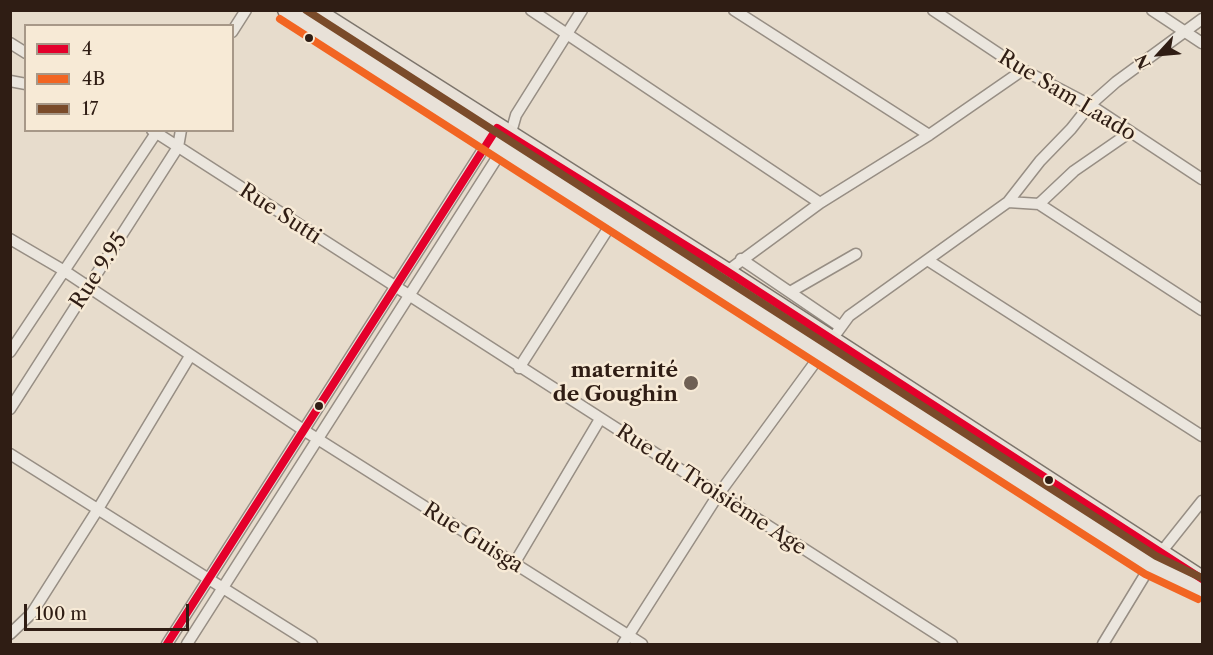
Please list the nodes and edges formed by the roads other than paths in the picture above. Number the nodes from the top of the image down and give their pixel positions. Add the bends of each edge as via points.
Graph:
1 (246, 10) edge
2 (286, 10) edge
3 (315, 10) edge
4 (531, 10) edge
5 (582, 10) edge
6 (734, 10) edge
7 (933, 10) edge
8 (1152, 10) edge
9 (1203, 19) edge
10 (234, 29) edge
11 (1185, 32) junction
12 (567, 34) junction
13 (10, 43) edge
14 (1203, 43) edge
15 (24, 52) edge
16 (1023, 70) junction
17 (1090, 105) junction
18 (154, 132) edge
19 (156, 132) edge
20 (182, 132) edge
21 (1129, 133) junction
22 (929, 135) junction
23 (499, 139) junction
24 (178, 147) junction
25 (1203, 179) edge
26 (1008, 202) junction
27 (820, 203) junction
28 (1039, 204) junction
29 (613, 221) junction
30 (10, 238) edge
31 (856, 254) dead end
32 (741, 259) junction
33 (928, 261) junction
34 (63, 270) junction
35 (725, 270) junction
36 (711, 283) junction
37 (88, 287) junction
38 (394, 288) junction
39 (790, 292) junction
40 (408, 297) junction
41 (1203, 310) edge
42 (842, 327) junction
43 (832, 341) junction
44 (10, 352) edge
45 (819, 354) junction
46 (190, 356) junction
47 (519, 368) junction
48 (10, 409) edge
49 (600, 419) junction
50 (305, 431) junction
51 (1203, 436) edge
52 (319, 440) junction
53 (10, 454) edge
54 (718, 495) junction
55 (1203, 501) edge
56 (98, 509) junction
57 (1156, 559) junction
58 (514, 564) junction
59 (209, 579) junction
60 (1203, 579) edge
61 (222, 588) junction
62 (1203, 590) edge
63 (10, 633) edge
64 (626, 640) edge
65 (166, 645) edge
66 (187, 645) edge
67 (312, 645) edge
68 (642, 645) edge
69 (952, 645) edge
70 (1103, 645) edge

1 - 10 street
2 - 23 highway
3 - 23 highway
4 - 12 street
5 - 12 street
6 - 22 street
7 - 16 street, Rue Sam Laado
8 - 11 street
9 - 11 street
11 - 14 street
11 - 17 street
12 - 23 street
12 - 27 street
13 - 15 street
16 - 17 street, Rue Sam Laado
16 - 22 street
17 - 21 street, Rue Sam Laado
17 - 26 street
18 - 34 street, Rue 9.95
19 - 24 street, Rue Sutti
20 - 24 street, Rue 9.95
21 - 25 street, Rue Sam Laado
21 - 28 street via 1074,171
22 - 27 street
23 - 29 highway
23 - 35 highway
23 - 38 street
23 - 40 street
24 - 37 street, Rue 9.95
24 - 38 street, Rue Sutti
26 - 28 street
26 - 33 street
27 - 32 street
28 - 41 street
29 - 36 highway
29 - 47 street
30 - 34 street, Rue Guisga
31 - 39 street
32 - 35 street
32 - 39 street
33 - 42 street via 864,303
33 - 51 street
34 - 37 street, Rue Guisga
34 - 44 street, Rue 9.95
35 - 36 street
35 - 43 highway
36 - 45 highway
37 - 46 street, Rue Guisga
37 - 48 street, Rue 9.95
38 - 40 street, Rue Sutti
38 - 50 street
39 - 42 street
40 - 47 street, Rue du Troisième Age
40 - 52 street via 331,415
42 - 43 street
43 - 45 street
43 - 57 highway via 1040,473
45 - 54 street
45 - 57 highway
46 - 50 street, Rue Guisga
46 - 56 street
47 - 49 street, Rue du Troisième Age
49 - 54 street, Rue du Troisième Age
49 - 58 street
50 - 52 street, Rue Guisga
50 - 59 street
52 - 58 street, Rue Guisga
52 - 61 street
53 - 56 street
54 - 64 street
54 - 69 street, Rue du Troisième Age
55 - 57 street
56 - 59 street
56 - 63 street via 32,613
57 - 60 highway
57 - 62 highway
57 - 70 street
58 - 64 street, Rue Guisga
59 - 61 street
59 - 65 street
61 - 66 street
61 - 67 street
64 - 68 street, Rue Guisga

